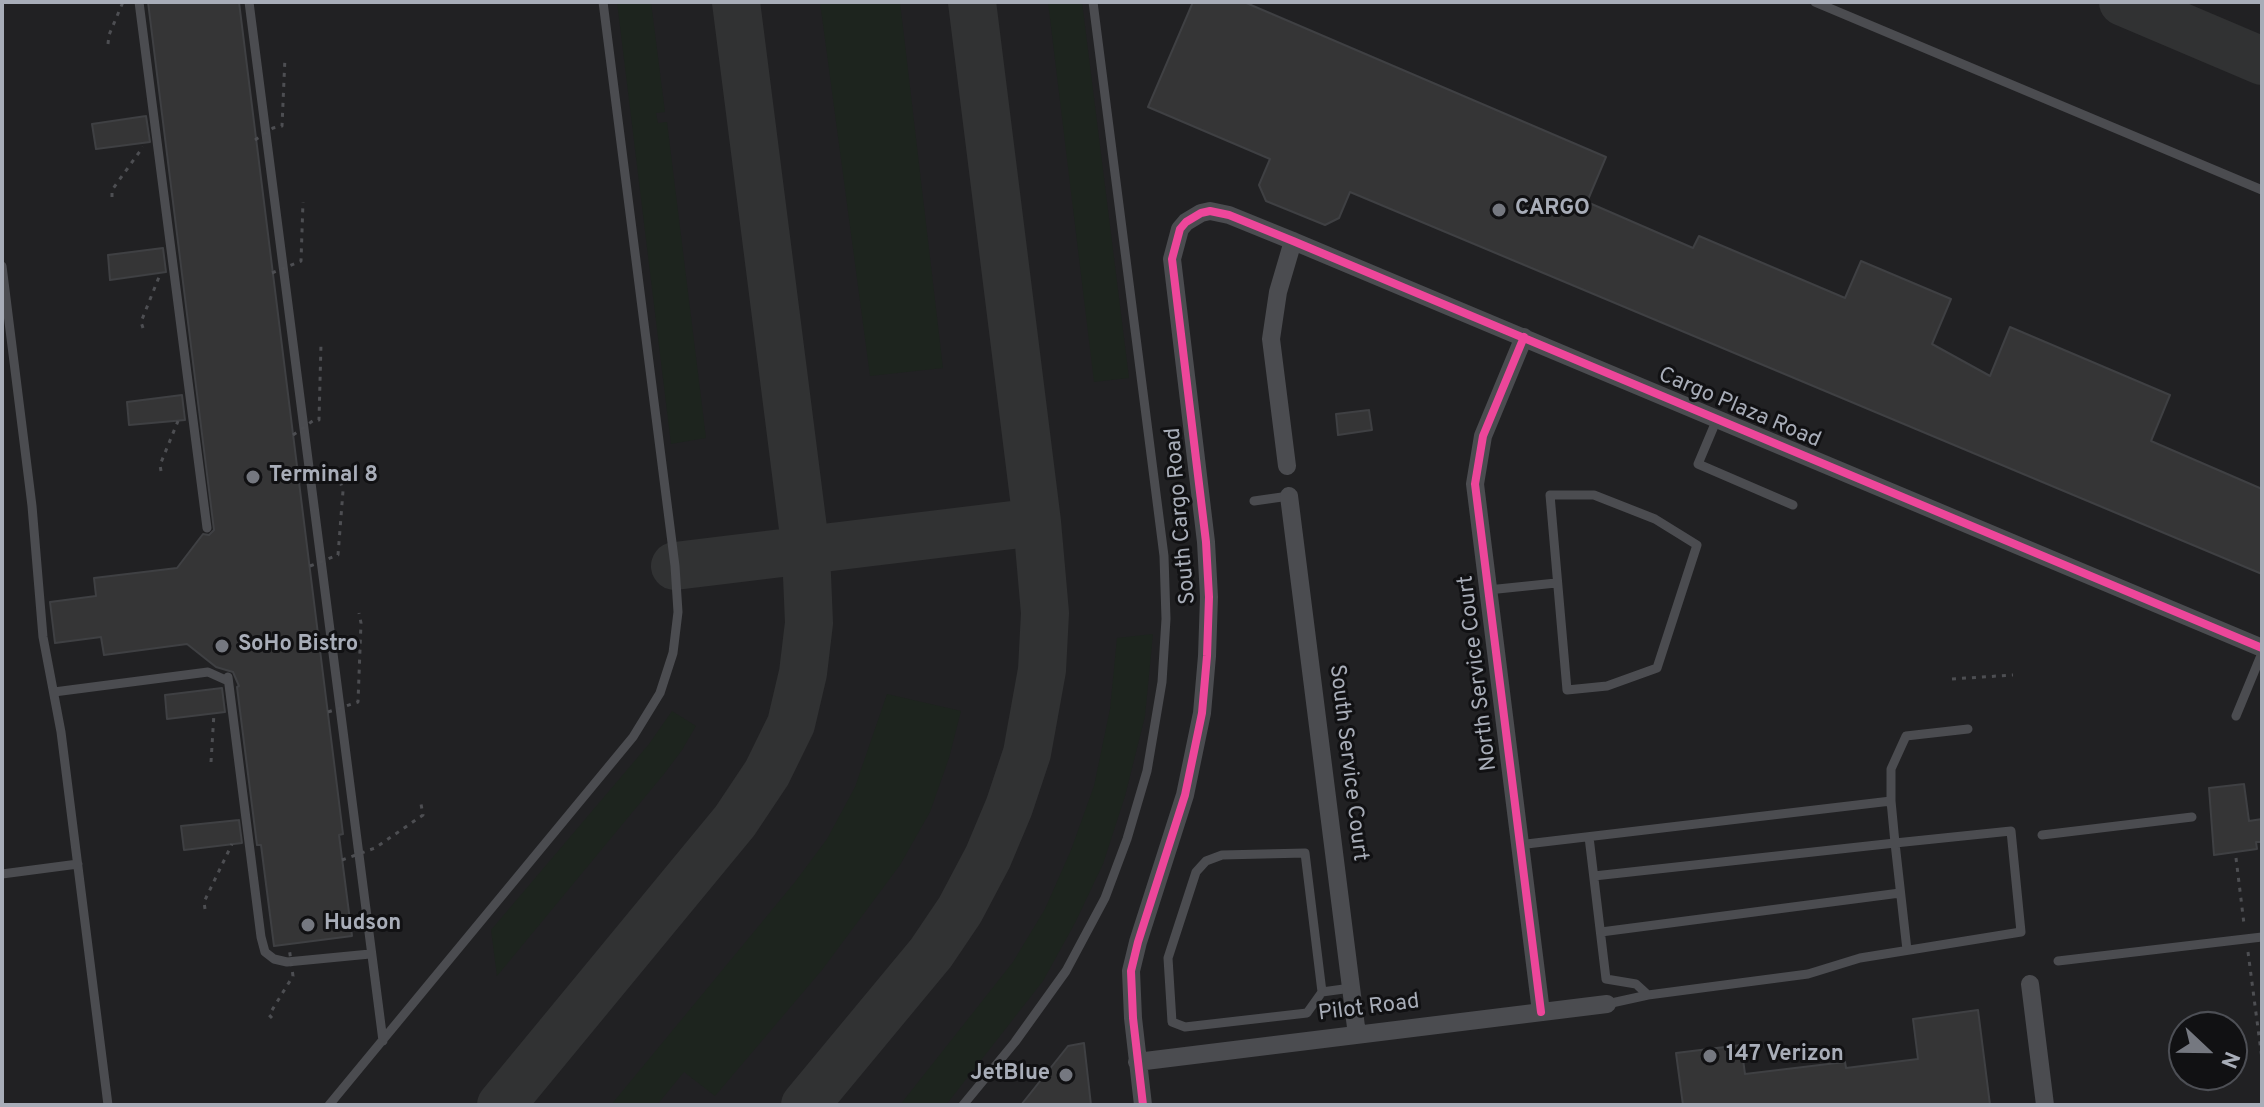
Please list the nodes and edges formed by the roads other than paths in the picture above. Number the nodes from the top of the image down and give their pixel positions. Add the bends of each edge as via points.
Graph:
1 (139, 2) edge
2 (249, 2) edge
3 (603, 2) edge
4 (1093, 2) edge
5 (1815, 2) edge
6 (2262, 190) edge
7 (1201, 213) joint
8 (1293, 241) junction
9 (2, 266) edge
10 (1524, 337) junction
11 (1717, 419) junction
12 (1287, 466) dead end
13 (1289, 496) joint
14 (1254, 501) dead end
15 (1793, 505) dead end
16 (207, 528) dead end
17 (1556, 583) junction
18 (1487, 590) junction
19 (2262, 650) edge
20 (54, 692) junction
21 (2236, 716) dead end
22 (1968, 729) dead end
23 (1891, 801) junction
24 (2192, 817) dead end
25 (2042, 835) dead end
26 (1589, 837) junction
27 (1895, 843) junction
28 (1518, 845) junction
29 (78, 864) junction
30 (2, 874) edge
31 (1594, 876) junction
32 (1900, 893) junction
33 (1601, 932) junction
34 (2262, 937) edge
35 (1907, 950) junction
36 (370, 954) junction
37 (2058, 961) dead end
38 (2030, 984) dead end
39 (1351, 988) junction
40 (1322, 992) junction
41 (1648, 995) junction
42 (1607, 1004) joint
43 (1541, 1012) junction
44 (1357, 1035) junction
45 (383, 1041) junction
46 (1137, 1062) junction
47 (108, 1105) edge
48 (329, 1105) edge
49 (963, 1105) edge
50 (1143, 1105) edge
51 (2045, 1105) edge

1 - 16 lane
2 - 36 lane
3 - 45 lane via 675,566 678,612 673,653 660,693 633,737
4 - 49 lane via 1164,556 1162,682 1147,771 1105,898 1066,971
5 - 6 lane
7 - 8 street, Cargo Plaza Road via 1229,215
7 - 46 street, South Cargo Road via 1180,229 1172,259 1206,542 1207,656 1188,782 1131,971
8 - 10 street, Cargo Plaza Road
8 - 12 street via 1271,339
9 - 20 lane via 43,637
10 - 11 street, Cargo Plaza Road
10 - 18 street, North Service Court via 1483,436 1476,472
11 - 15 lane via 1698,464
11 - 19 street, Cargo Plaza Road
13 - 14 lane
13 - 39 street, South Service Court
17 - 17 lane via 1567,690 1607,686 1657,668 1697,545 1655,519 1594,495 1550,495
17 - 18 lane
18 - 28 street, North Service Court
19 - 21 lane
20 - 29 lane
20 - 36 lane via 208,672 228,679 265,952 287,962
22 - 23 lane via 1906,736 1891,769
23 - 26 lane
23 - 27 lane
24 - 25 lane
26 - 28 lane
26 - 31 lane
27 - 31 lane
27 - 32 lane
27 - 35 lane via 2011,831 2021,932
28 - 43 street, North Service Court
29 - 30 lane
29 - 47 lane
31 - 33 lane
32 - 33 lane
32 - 35 lane
33 - 41 lane via 1606,979 1636,984
34 - 37 lane
35 - 41 lane via 1808,974
36 - 45 lane
38 - 51 street
39 - 40 lane
39 - 44 street, South Service Court
40 - 40 lane via 1305,853 1222,855 1206,861 1196,872 1168,958 1172,1022 1185,1027 1307,1013
41 - 42 lane
42 - 43 street, Pilot Road
43 - 44 street, Pilot Road
44 - 46 street, Pilot Road
45 - 48 lane
46 - 50 street, South Cargo Road

